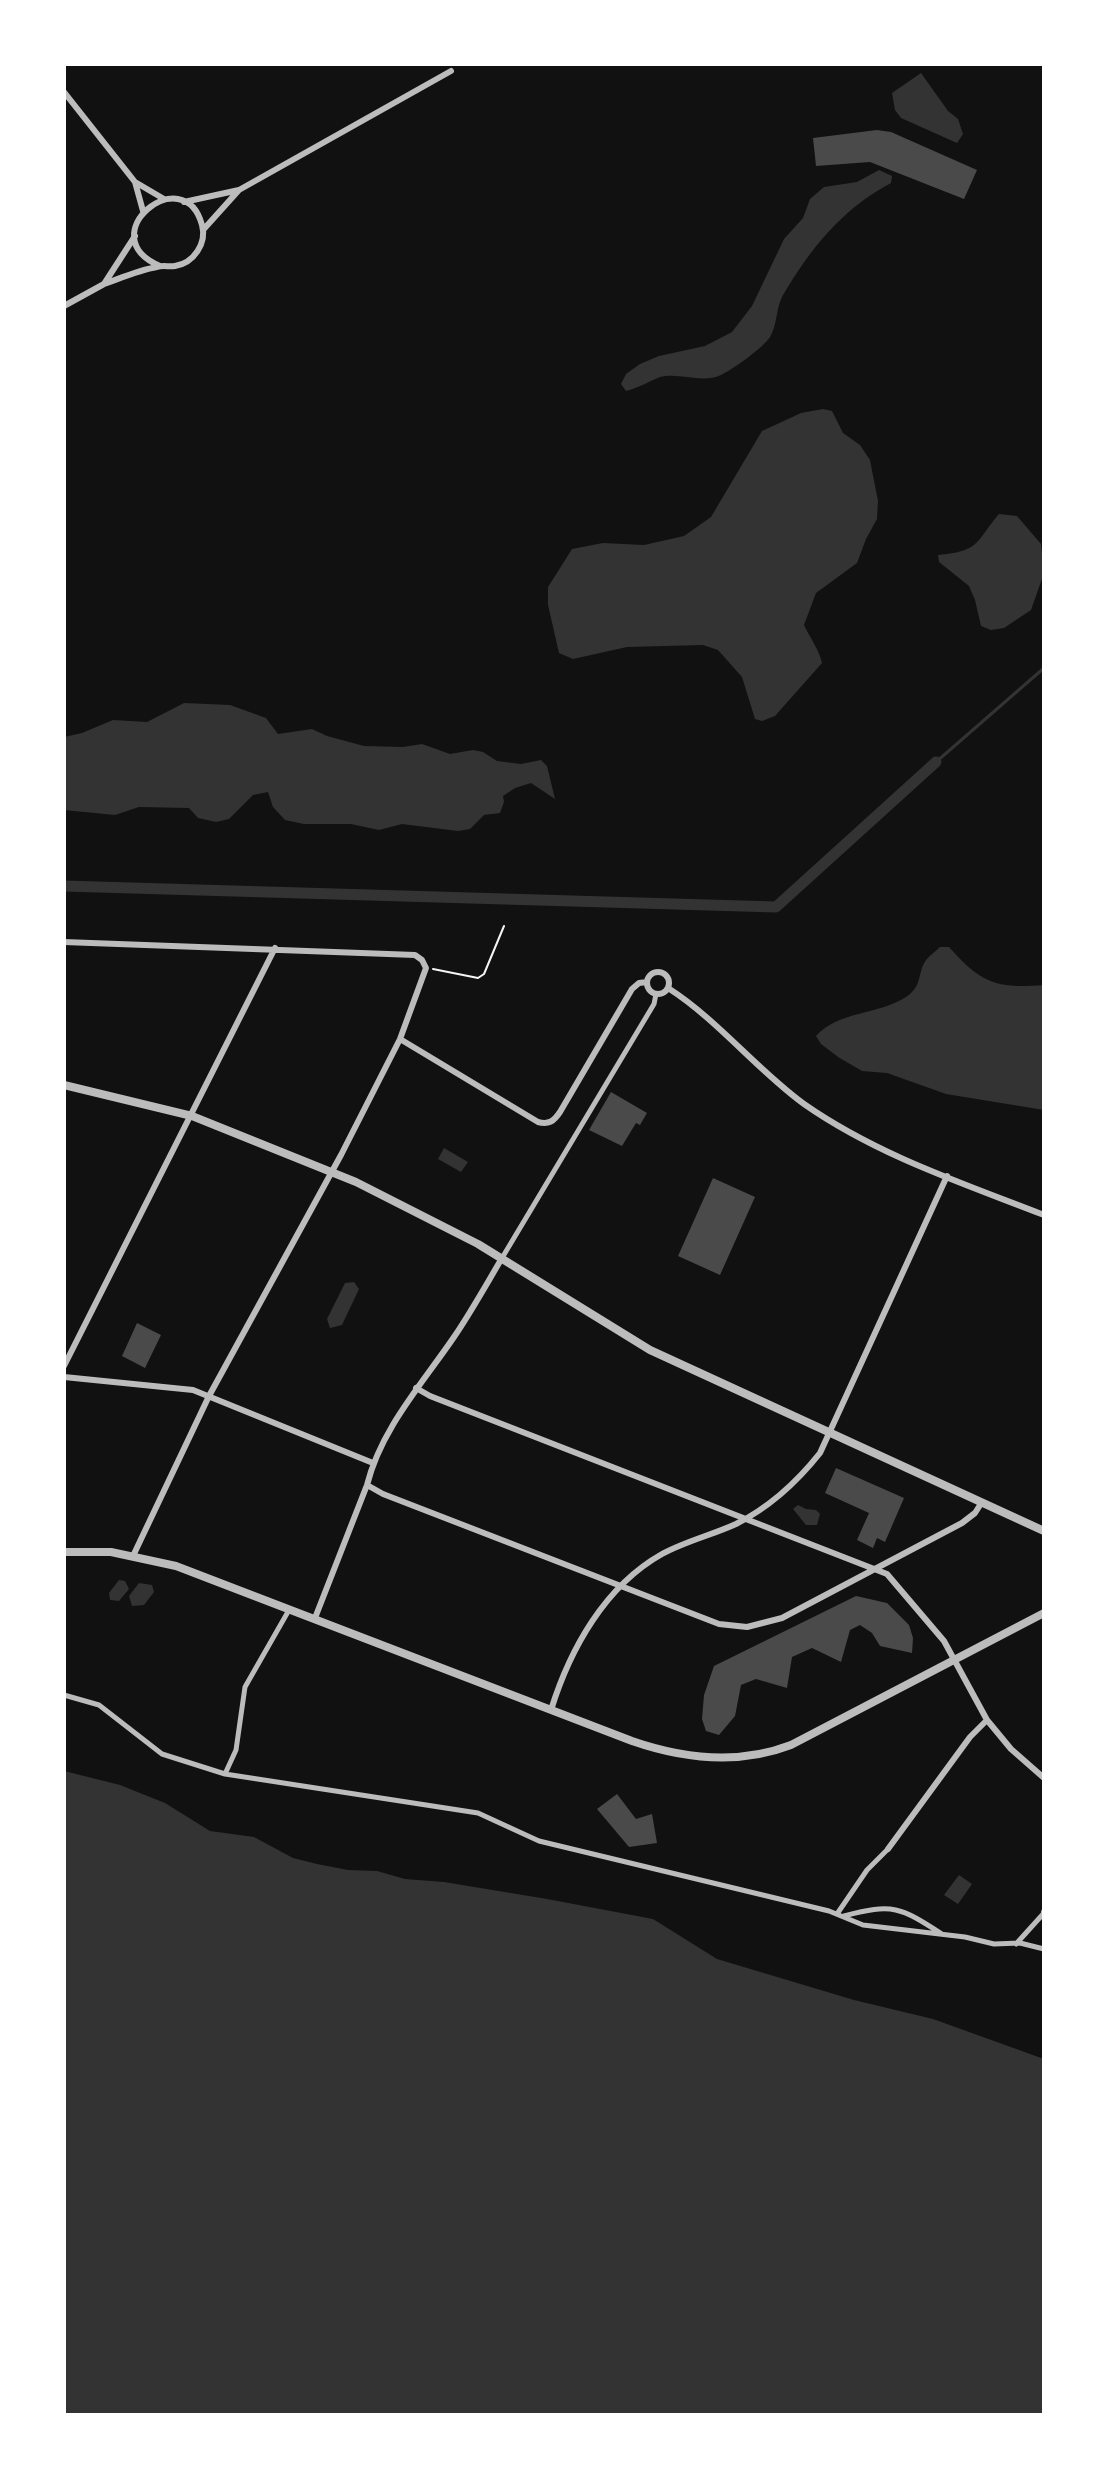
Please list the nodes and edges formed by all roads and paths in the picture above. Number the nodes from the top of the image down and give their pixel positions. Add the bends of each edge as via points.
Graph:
1 (451, 71) dead end
2 (64, 92) edge
3 (135, 182) junction
4 (239, 190) junction
5 (164, 199) junction
6 (184, 202) junction
7 (143, 211) junction
8 (203, 230) junction
9 (135, 236) junction
10 (160, 266) junction
11 (104, 284) junction
12 (64, 306) edge
13 (504, 926) dead end
14 (64, 942) edge
15 (275, 948) junction
16 (426, 971) junction
17 (647, 982) junction
18 (668, 988) junction
19 (656, 994) junction
20 (400, 1039) junction
21 (64, 1085) edge
22 (192, 1116) junction
23 (331, 1172) junction
24 (947, 1176) junction
25 (1044, 1215) edge
26 (502, 1258) junction
27 (64, 1366) edge
28 (64, 1377) edge
29 (416, 1388) junction
30 (209, 1396) junction
31 (830, 1433) junction
32 (373, 1463) junction
33 (367, 1485) junction
34 (982, 1502) junction
35 (745, 1518) junction
36 (1044, 1531) edge
37 (64, 1552) edge
38 (133, 1556) junction
39 (875, 1569) junction
40 (620, 1586) junction
41 (290, 1609) junction
42 (1044, 1613) edge
43 (315, 1618) junction
44 (955, 1661) junction
45 (64, 1695) edge
46 (551, 1710) junction
47 (987, 1720) junction
48 (225, 1774) junction
49 (1044, 1778) edge
50 (888, 1849) joint
51 (1044, 1912) edge
52 (840, 1915) junction
53 (945, 1935) junction
54 (1016, 1944) junction
55 (1044, 1949) edge

1 - 4 street
2 - 3 street
3 - 5 street
3 - 7 street
4 - 6 street
4 - 8 street
5 - 6 street
5 - 7 street
6 - 8 street via 197,214
7 - 9 street
8 - 10 street via 200,247 190,260
9 - 10 street via 146,258
9 - 11 street
10 - 11 street
11 - 12 street
13 - 16 path via 478,978 436,968
14 - 15 street
15 - 16 street via 415,955
15 - 22 street
16 - 20 street
17 - 18 street via 651,974 662,973
17 - 19 street
17 - 20 street via 632,989 549,1123 538,1122
18 - 19 street
18 - 24 street via 803,1102 875,1145
19 - 26 street
20 - 23 street
21 - 22 street
22 - 23 street
22 - 27 street
23 - 26 street
23 - 30 street
24 - 25 street
24 - 31 street
26 - 29 street
26 - 31 street via 650,1350
28 - 30 street
29 - 32 street
29 - 35 street
30 - 32 street
30 - 38 street
31 - 34 street
31 - 35 street via 797,1479
32 - 33 street
33 - 40 street
33 - 43 street
34 - 36 street
34 - 39 street via 968,1519
35 - 39 street
35 - 40 street via 664,1553
37 - 38 street
38 - 41 street via 191,1571
39 - 40 street via 775,1621 747,1627 719,1624
39 - 44 street via 894,1581
40 - 46 street via 586,1632
41 - 43 street
41 - 48 street via 245,1687 236,1750
42 - 44 street
43 - 46 street
44 - 46 street via 807,1738 750,1756 677,1754
44 - 47 street
45 - 48 street via 99,1705 162,1754
47 - 49 street
47 - 50 street
48 - 52 street via 478,1813 539,1841
50 - 52 street via 867,1870
51 - 54 street
52 - 53 street via 863,1925
52 - 53 street via 892,1907
53 - 54 street
54 - 55 street

